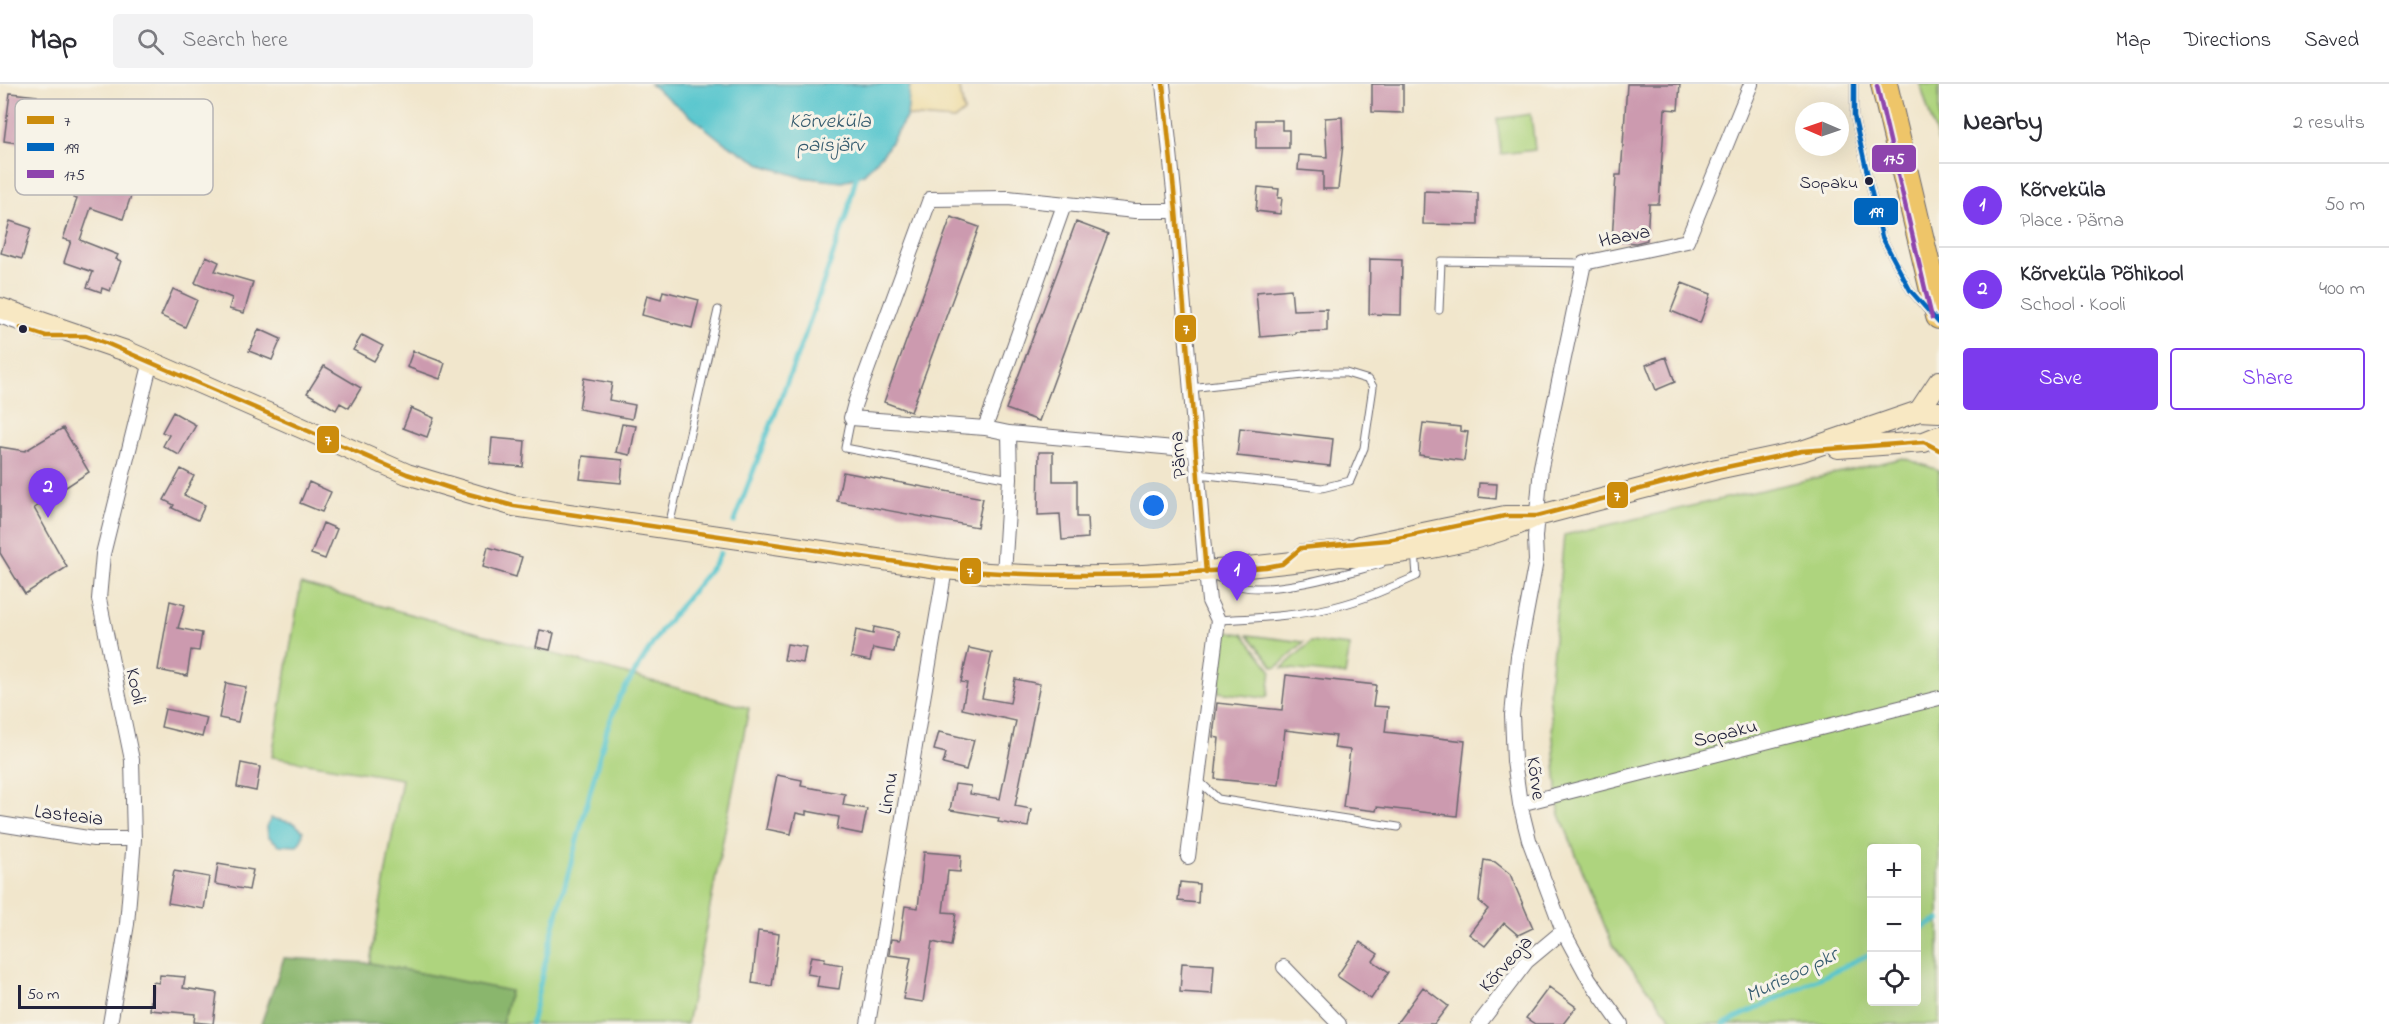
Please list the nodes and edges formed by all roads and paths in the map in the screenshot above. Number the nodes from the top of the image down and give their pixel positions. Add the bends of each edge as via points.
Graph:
1 (1163, 84) edge
2 (1751, 84) edge
3 (1854, 84) edge
4 (1884, 84) edge
5 (1064, 205) junction
6 (1176, 211) junction
7 (1584, 263) junction
8 (0, 308) edge
9 (718, 310) dead end
10 (1439, 310) dead end
11 (1939, 316) edge
12 (0, 320) edge
13 (1939, 323) edge
14 (86, 336) junction
15 (151, 361) junction
16 (1939, 381) edge
17 (1191, 387) junction
18 (1919, 411) junction
19 (1939, 412) edge
20 (851, 418) junction
21 (985, 428) junction
22 (1009, 432) junction
23 (1934, 443) edge
24 (1196, 450) junction
25 (1802, 451) junction
26 (1198, 474) junction
27 (1010, 479) junction
28 (1538, 516) junction
29 (668, 529) junction
30 (1388, 540) junction
31 (1414, 543) junction
32 (1340, 556) junction
33 (1281, 564) junction
34 (945, 569) junction
35 (1206, 573) junction
36 (1004, 574) junction
37 (1218, 620) junction
38 (1939, 698) edge
39 (1198, 780) junction
40 (1520, 804) junction
41 (0, 824) edge
42 (1398, 826) dead end
43 (134, 839) junction
44 (1188, 857) dead end
45 (1563, 931) junction
46 (1284, 967) dead end
47 (110, 1024) edge
48 (868, 1024) edge
49 (1340, 1024) edge
50 (1479, 1024) edge
51 (1621, 1024) edge

1 - 6 street, Pärna
2 - 7 street, Haava via 1688,241
3 - 13 lane via 1854,116 1882,237 1910,290
4 - 11 highway
5 - 6 street
5 - 20 street via 1008,198 930,199
5 - 21 street
6 - 17 street, Pärna
7 - 10 lane via 1441,261
7 - 28 street, Haava via 1541,467
8 - 14 street
9 - 29 lane
12 - 14 lane via 46,336
14 - 15 street
15 - 29 street via 426,481 514,506
15 - 43 street, Kooli via 103,554 99,599 132,760
16 - 18 street
17 - 24 street, Pärna
17 - 26 lane via 1346,373 1369,380 1374,387 1364,448 1350,481 1322,488
18 - 19 street
18 - 25 street
20 - 21 street
20 - 27 lane via 845,448
21 - 22 street
22 - 24 street
22 - 27 street
23 - 25 street
24 - 26 street, Pärna
25 - 28 street
26 - 35 street, Pärna
27 - 36 street
28 - 31 street via 1511,529
28 - 40 street, Kõrve via 1535,569 1518,656 1512,715
29 - 34 street
30 - 31 street
30 - 32 street via 1352,548
30 - 33 lane via 1301,548
31 - 32 street via 1353,558
31 - 35 lane via 1398,560 1268,587 1239,586
31 - 37 lane via 1417,576 1376,595 1332,608
32 - 33 street
33 - 35 street
34 - 36 street
34 - 48 street, Linnu
35 - 36 street
35 - 37 street, Pärna via 1209,601
37 - 39 street, Pärna
38 - 40 street, Sopaku
39 - 42 lane via 1218,799
39 - 44 street, Pärna
40 - 45 street, Kõrve via 1529,840
41 - 43 street, Lasteaia via 94,839
43 - 47 street, Kooli via 127,924
45 - 50 street, Kõrveoja via 1527,961
45 - 51 street, Kõrve via 1589,979
46 - 49 street

